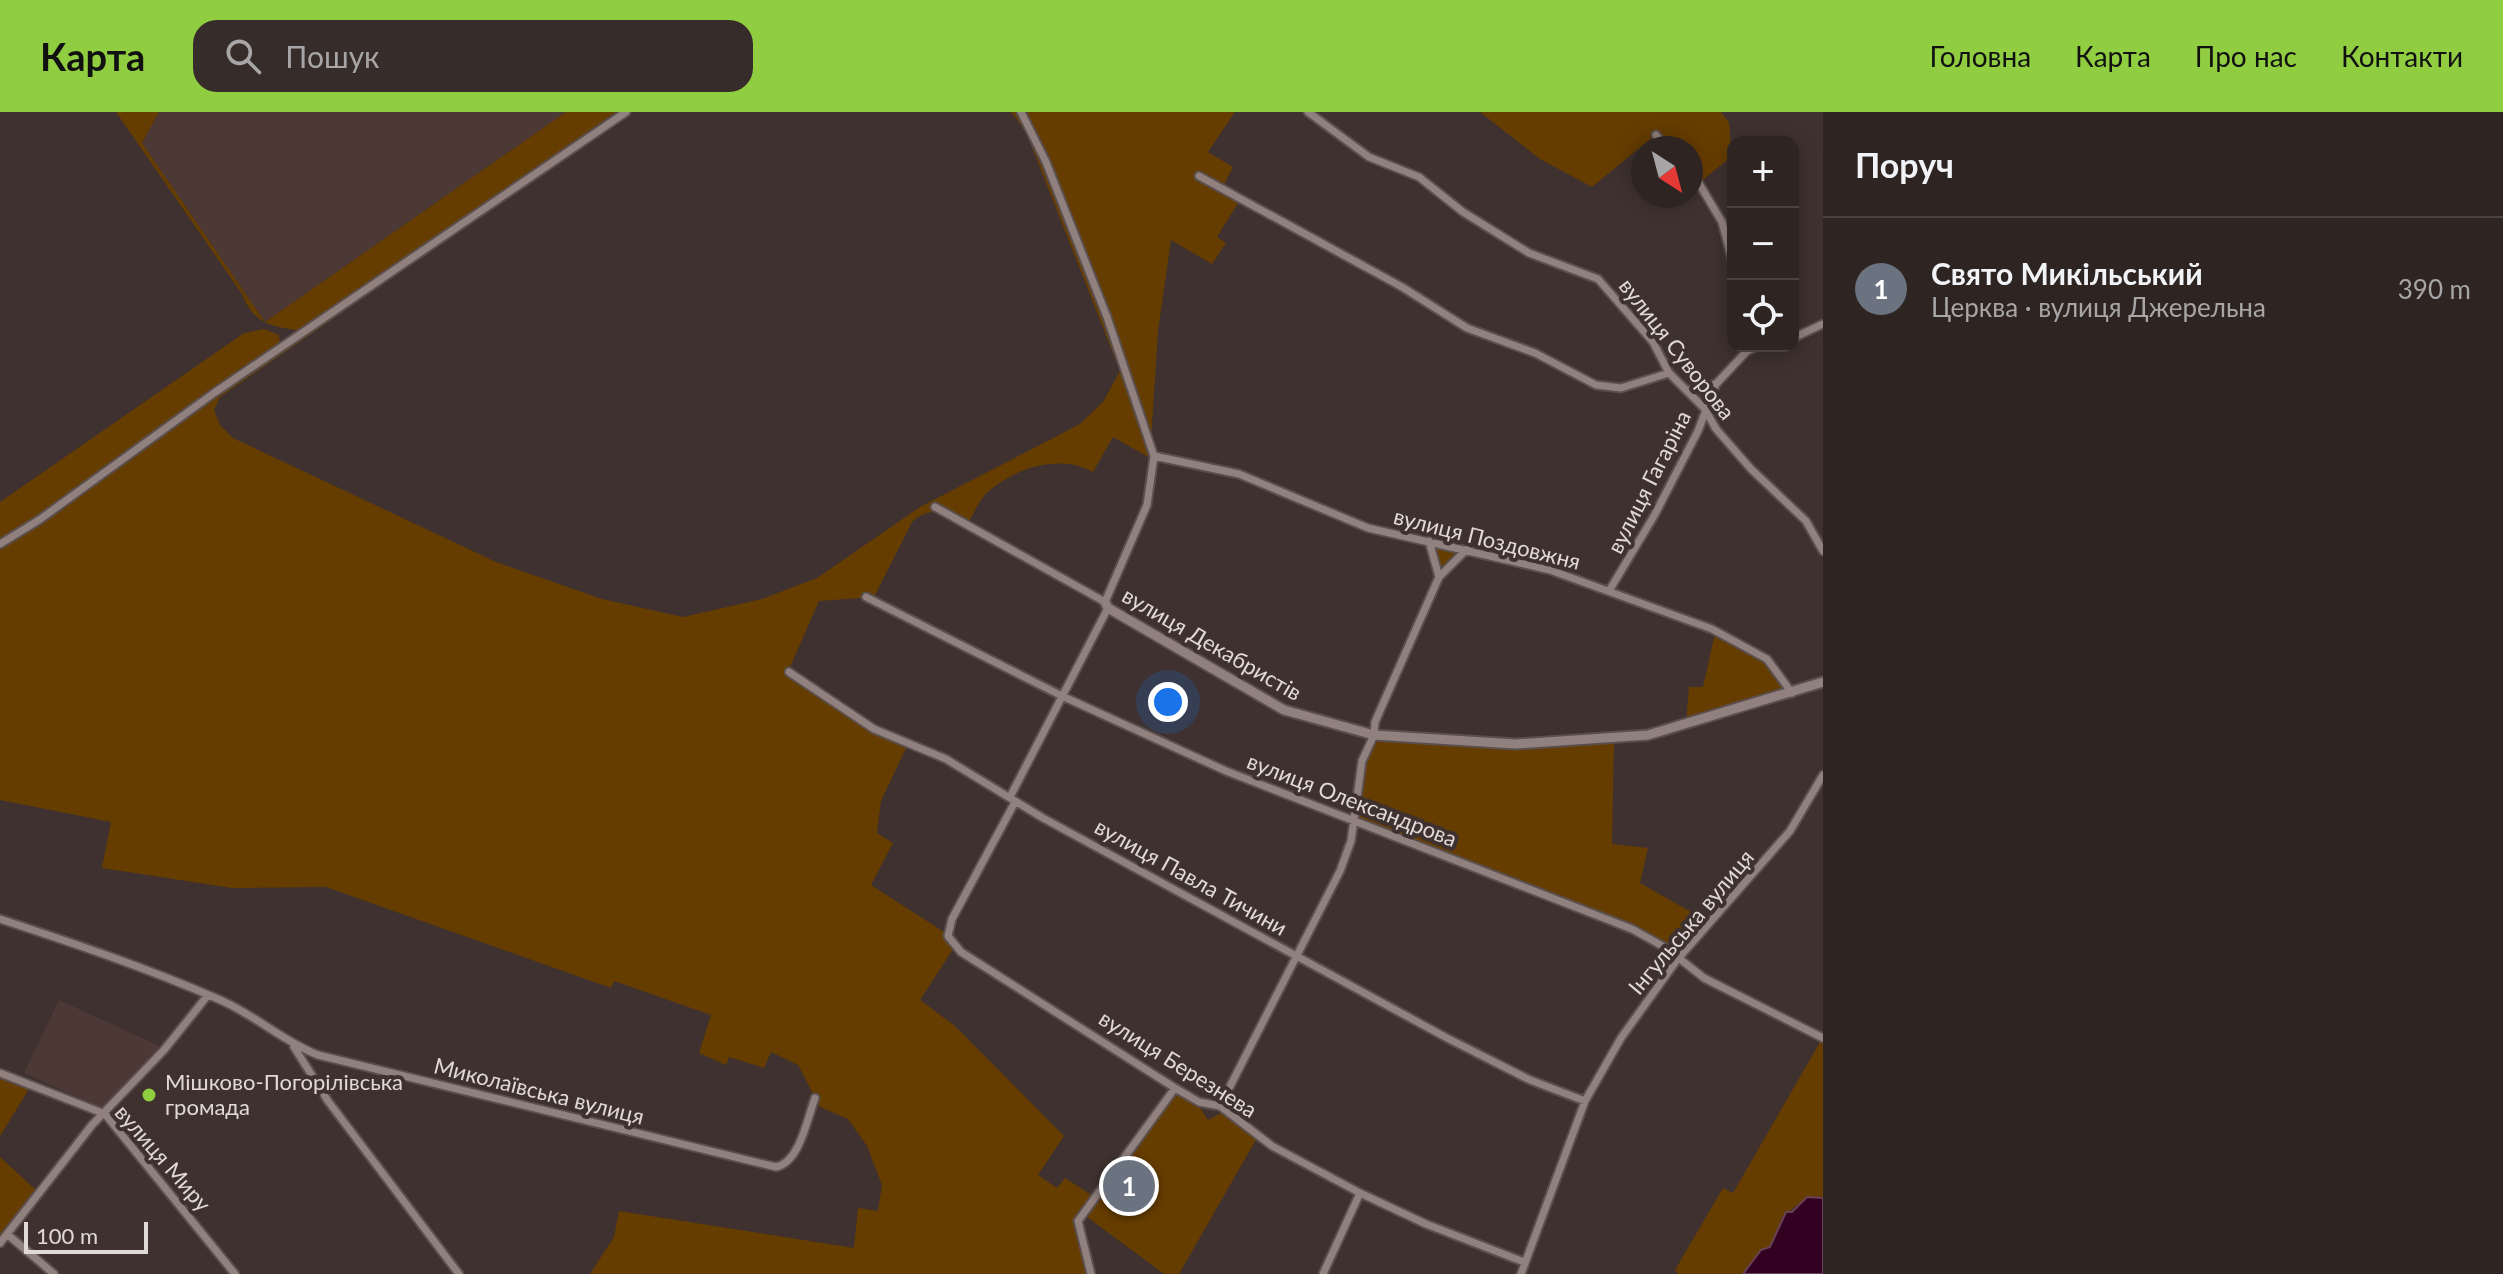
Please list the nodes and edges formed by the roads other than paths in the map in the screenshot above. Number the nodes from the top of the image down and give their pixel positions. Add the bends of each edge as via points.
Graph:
1 (626, 112) edge
2 (1021, 112) edge
3 (1308, 112) edge
4 (1199, 176) dead end
5 (1703, 190) edge
6 (1727, 241) edge
7 (1823, 324) edge
8 (1799, 335) edge
9 (1744, 352) edge
10 (1669, 373) junction
11 (1716, 384) junction
12 (1689, 390) junction
13 (1705, 409) junction
14 (1154, 456) junction
15 (935, 507) dead end
16 (1429, 540) junction
17 (0, 544) edge
18 (1467, 549) junction
19 (1823, 551) edge
20 (1439, 577) junction
21 (1609, 591) junction
22 (866, 597) dead end
23 (1107, 605) junction
24 (789, 672) dead end
25 (1823, 682) edge
26 (1792, 693) junction
27 (1062, 696) junction
28 (1374, 735) junction
29 (1823, 775) edge
30 (1013, 798) junction
31 (1354, 821) junction
32 (0, 919) edge
33 (1295, 955) junction
34 (1677, 960) junction
35 (208, 995) junction
36 (1823, 1038) edge
37 (293, 1045) junction
38 (0, 1073) edge
39 (1175, 1088) junction
40 (815, 1098) dead end
41 (1585, 1101) junction
42 (1220, 1106) junction
43 (105, 1114) junction
44 (1360, 1193) junction
45 (7, 1234) junction
46 (0, 1243) edge
47 (1524, 1262) junction
48 (54, 1274) edge
49 (235, 1274) edge
50 (459, 1274) edge
51 (1091, 1274) edge
52 (1323, 1274) edge
53 (1521, 1274) edge

1 - 17 street
2 - 14 street via 1107,317
3 - 10 street, вулиця Суворова via 1369,157 1419,177 1529,253 1598,279 1653,342
4 - 10 street via 1414,293 1467,328 1535,353 1596,385 1621,388
5 - 6 street
7 - 8 street
9 - 11 street, вулиця Гагаріна
10 - 12 street, вулиця Суворова
11 - 12 street
11 - 13 street, вулиця Гагаріна
12 - 13 street, вулиця Суворова
13 - 19 street, вулиця Суворова via 1751,469 1806,521
13 - 21 street, вулиця Гагаріна via 1654,516
14 - 16 street, вулиця Поздовжня via 1239,474 1352,523
14 - 23 street via 1147,505
15 - 23 street, вулиця Декабристів
16 - 18 street, вулиця Поздовжня
16 - 20 street
18 - 20 street
18 - 21 street, вулиця Поздовжня
20 - 28 street via 1375,722
21 - 26 street, вулиця Поздовжня via 1742,642 1767,659
22 - 27 street, вулиця Олександрова
23 - 27 street
23 - 28 street, вулиця Декабристів via 1284,710
24 - 30 street, вулиця Павла Тичини via 874,729 926,749
25 - 26 street, вулиця Декабристів
26 - 28 street, вулиця Декабристів via 1648,735 1515,744
27 - 30 street
27 - 31 street, вулиця Олександрова via 1226,771
28 - 31 street via 1362,761
29 - 34 street, Інгульська вулиця via 1790,831
30 - 33 street, вулиця Павла Тичини
30 - 39 street, вулиця Березнева via 952,919 951,942
31 - 33 street via 1340,871
31 - 34 street, вулиця Олександрова via 1632,929
32 - 35 street, Миколаївська вулиця
33 - 41 street, вулиця Павла Тичини via 1530,1080
33 - 42 street
34 - 36 street, вулиця Олександрова
34 - 41 street, Інгульська вулиця via 1621,1038
35 - 37 street, Миколаївська вулиця
35 - 43 street
37 - 40 street, Миколаївська вулиця via 335,1060 776,1167 794,1154
37 - 50 street via 328,1101
38 - 43 street, вулиця Миру
39 - 42 street, вулиця Березнева via 1199,1102
39 - 51 street via 1082,1212 1078,1225
41 - 47 street, Інгульська вулиця
42 - 44 street, вулиця Березнева via 1272,1146
43 - 45 street
43 - 49 street, вулиця Миру
44 - 47 street, вулиця Березнева
44 - 52 street
45 - 46 street
45 - 48 street
47 - 53 street, Інгульська вулиця

